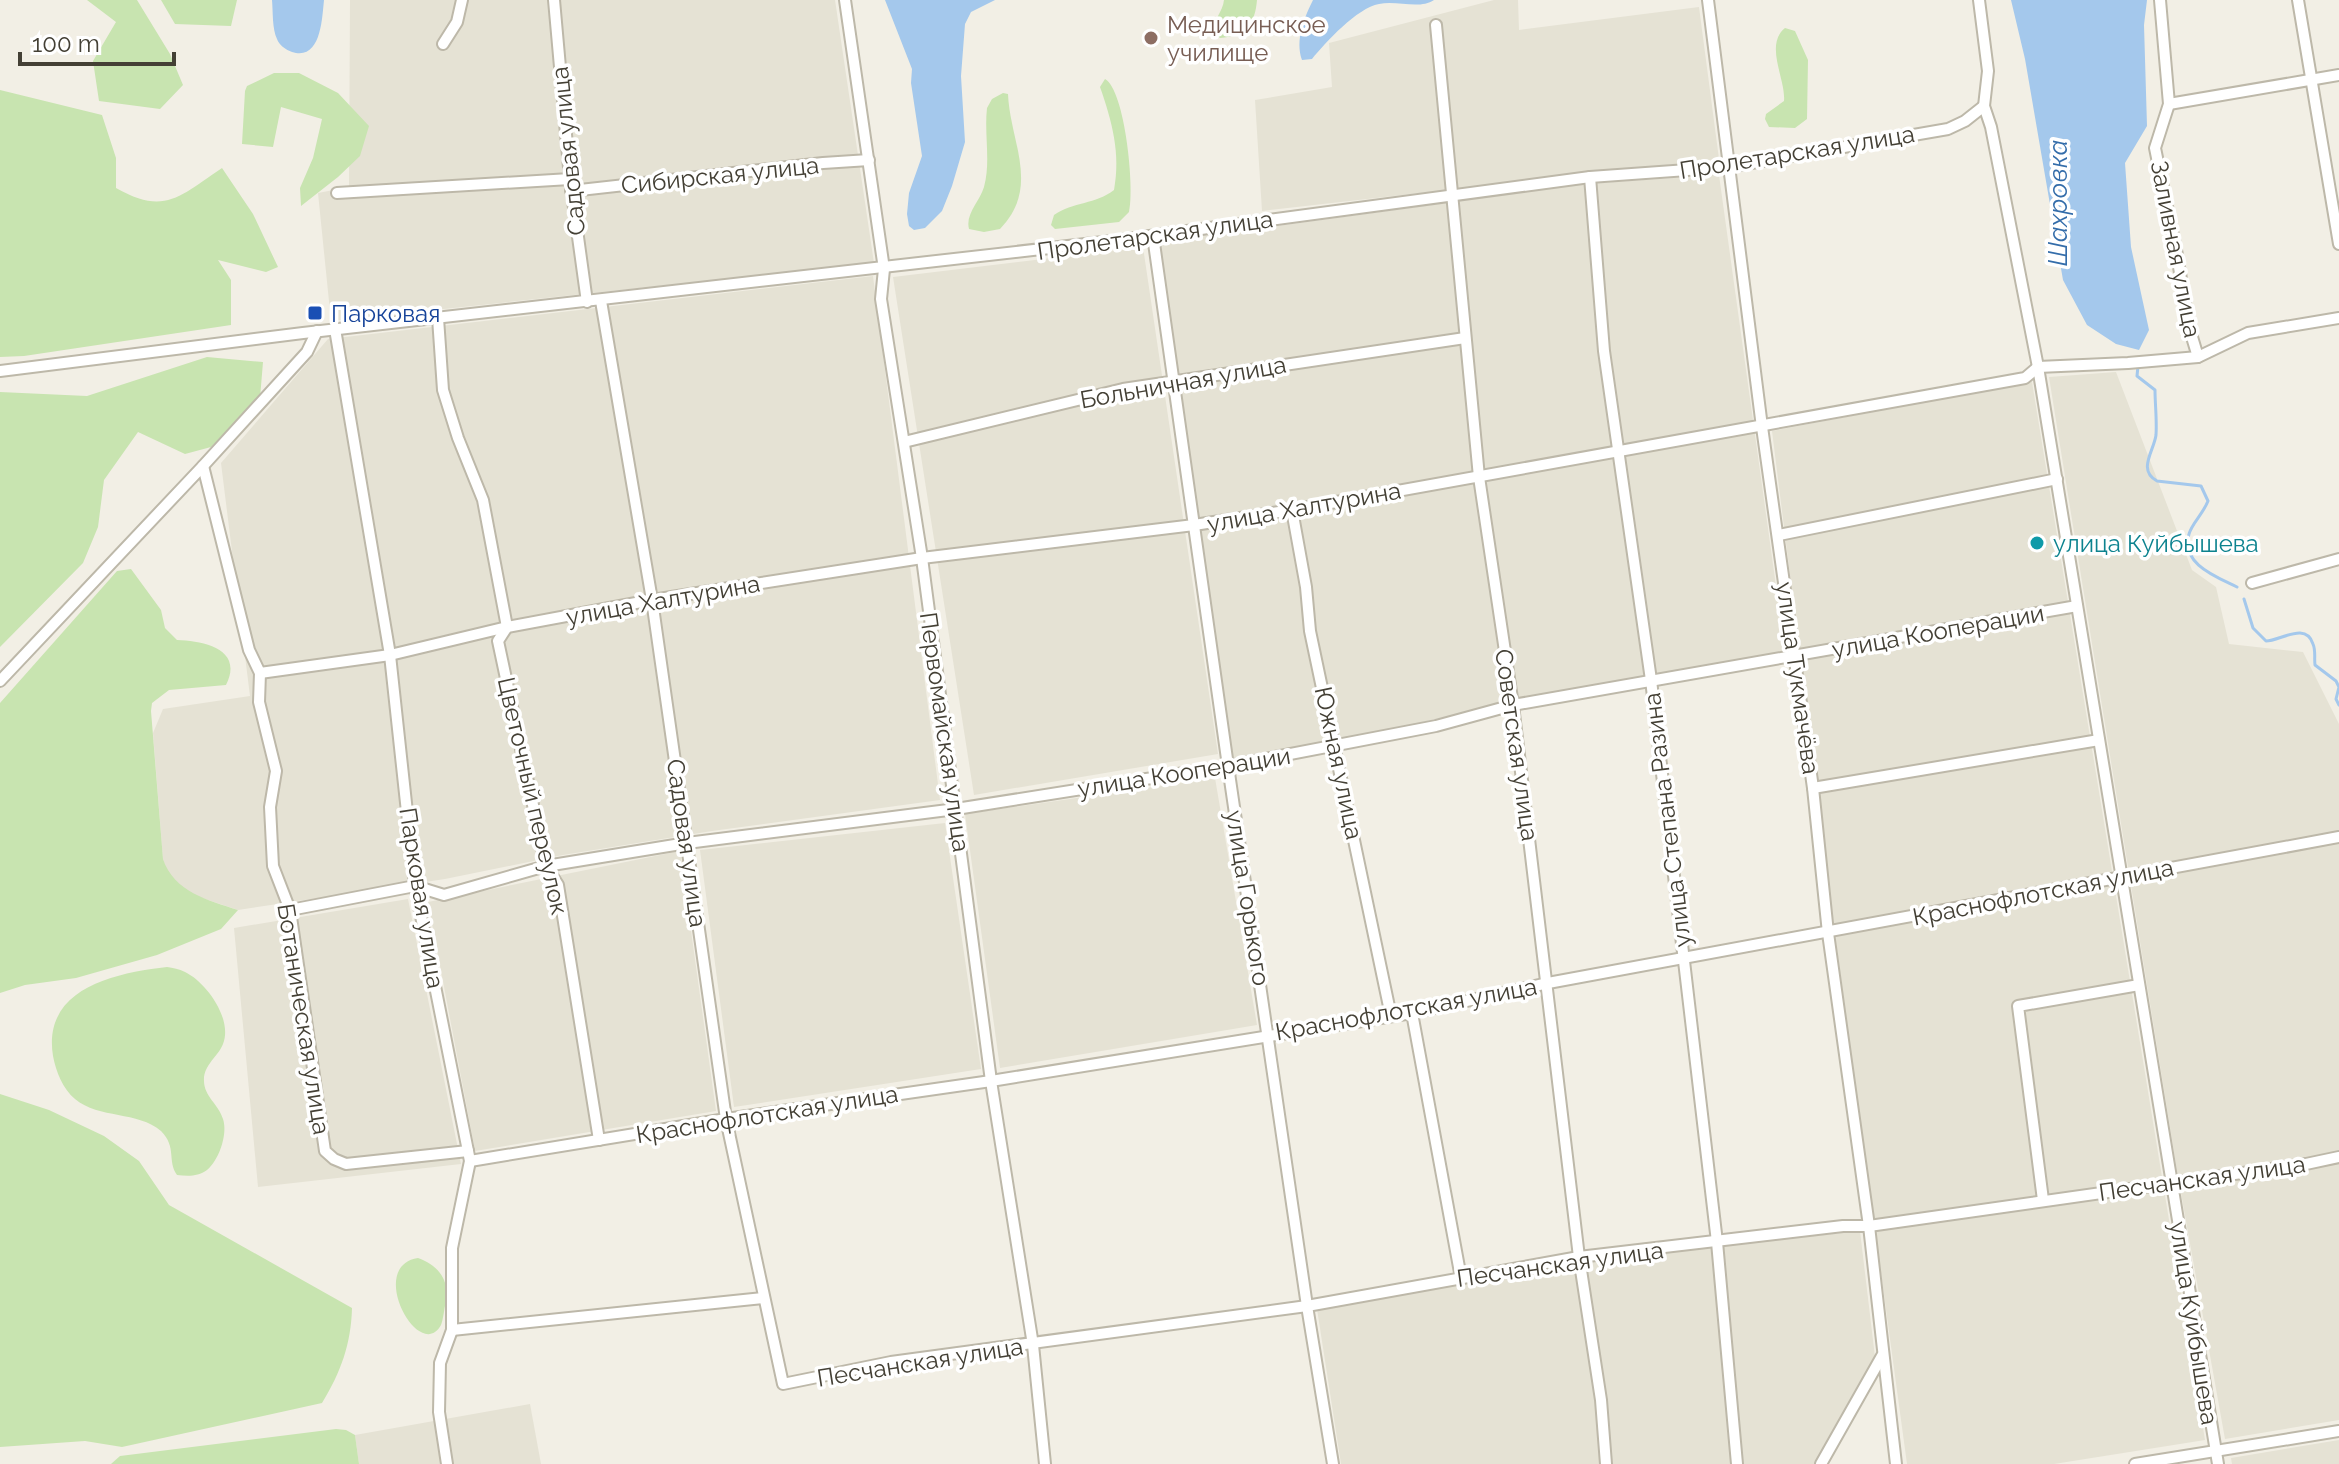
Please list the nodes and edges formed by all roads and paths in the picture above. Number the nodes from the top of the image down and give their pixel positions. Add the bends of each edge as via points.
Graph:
1 (462, 0) edge
2 (554, 0) edge
3 (845, 0) edge
4 (1708, 0) edge
5 (1979, 0) edge
6 (2160, 0) edge
7 (2298, 0) edge
8 (1436, 25) dead end
9 (443, 44) dead end
10 (2339, 75) edge
11 (2311, 80) junction
12 (2169, 104) junction
13 (1984, 106) junction
14 (869, 160) junction
15 (1729, 167) junction
16 (1590, 177) junction
17 (570, 179) junction
18 (571, 191) junction
19 (337, 193) dead end
20 (1451, 194) junction
21 (1153, 236) junction
22 (2339, 244) edge
23 (884, 269) junction
24 (601, 301) junction
25 (587, 302) junction
26 (438, 318) junction
27 (2339, 318) edge
28 (335, 329) junction
29 (317, 331) junction
30 (1465, 338) junction
31 (2198, 357) junction
32 (2038, 367) junction
33 (0, 371) edge
34 (1173, 380) junction
35 (1762, 427) junction
36 (904, 442) junction
37 (1617, 453) junction
38 (203, 466) junction
39 (1479, 477) junction
40 (2057, 479) junction
41 (1292, 510) junction
42 (1194, 525) junction
43 (1779, 535) junction
44 (922, 558) junction
45 (2339, 559) edge
46 (2252, 583) dead end
47 (652, 600) junction
48 (2077, 606) junction
49 (507, 627) junction
50 (390, 655) junction
51 (1795, 656) junction
52 (260, 673) junction
53 (1651, 680) junction
54 (0, 681) edge
55 (1513, 705) junction
56 (2099, 740) junction
57 (1336, 746) junction
58 (1228, 766) junction
59 (1813, 788) junction
60 (956, 809) junction
61 (2339, 837) edge
62 (687, 843) junction
63 (546, 866) junction
64 (2121, 877) junction
65 (415, 886) junction
66 (290, 910) junction
67 (1828, 933) junction
68 (1684, 960) junction
69 (1548, 983) junction
70 (2139, 985) junction
71 (1412, 1013) junction
72 (1391, 1016) junction
73 (1268, 1034) junction
74 (991, 1081) junction
75 (726, 1119) junction
76 (599, 1140) junction
77 (469, 1156) junction
78 (2339, 1157) edge
79 (2171, 1182) junction
80 (2043, 1200) junction
81 (1869, 1226) junction
82 (1717, 1242) junction
83 (1579, 1257) junction
84 (1461, 1278) junction
85 (763, 1298) junction
86 (1307, 1306) junction
87 (452, 1330) junction
88 (1033, 1345) junction
89 (1882, 1356) junction
90 (783, 1384) joint
91 (2339, 1431) edge
92 (2215, 1451) junction
93 (447, 1464) edge
94 (1045, 1464) edge
95 (1333, 1464) edge
96 (1606, 1464) edge
97 (1737, 1464) edge
98 (1821, 1464) edge
99 (1896, 1464) edge
100 (2135, 1464) edge
101 (2218, 1464) edge

1 - 9 street via 457,22
2 - 17 street, Садовая улица
3 - 14 street, Первомайская улица
4 - 15 street, улица Тукмачёва
5 - 13 street, улица Куйбышева via 1988,71
6 - 12 street, Заливная улица
7 - 11 street
8 - 20 street, Советская улица
10 - 11 street
11 - 12 street
11 - 22 street
12 - 31 street, Заливная улица via 2155,148
13 - 15 street, Пролетарская улица via 1948,129
13 - 32 street, улица Куйбышева
14 - 18 street, Сибирская улица
14 - 23 street, Первомайская улица
15 - 16 street, Пролетарская улица
15 - 35 street, улица Тукмачёва
16 - 20 street, Пролетарская улица
16 - 37 street, улица Степана Разина
17 - 18 street, Садовая улица
17 - 19 street
18 - 25 street, Садовая улица
20 - 21 street, Пролетарская улица
20 - 30 street, Советская улица
21 - 23 street, Пролетарская улица
21 - 34 street, улица Горького
23 - 24 street, Пролетарская улица
23 - 36 street, Первомайская улица via 881,299
24 - 25 street, Пролетарская улица
24 - 47 street, Садовая улица
25 - 26 street, Пролетарская улица
26 - 28 street, Пролетарская улица
26 - 49 street, Цветочный переулок via 443,390 483,500
27 - 31 street, улица Халтурина via 2248,333
28 - 29 street, Пролетарская улица
28 - 50 street, Парковая улица
29 - 33 street, Пролетарская улица
29 - 38 street via 307,352
30 - 34 street, Больничная улица
30 - 39 street, Советская улица
31 - 32 street, улица Халтурина
32 - 35 street, улица Халтурина via 2025,378
32 - 40 street, улица Куйбышева
34 - 36 street, Больничная улица
34 - 42 street, улица Горького
35 - 37 street, улица Халтурина
35 - 43 street, улица Тукмачёва
36 - 44 street, Первомайская улица
37 - 39 street, улица Халтурина
37 - 53 street, улица Степана Разина
38 - 52 street, Ботаническая улица via 249,650
38 - 54 street
39 - 41 street, улица Халтурина
39 - 55 street, Советская улица
40 - 43 street
40 - 48 street, улица Куйбышева
41 - 42 street, улица Халтурина
41 - 57 street, Южная улица via 1310,631
42 - 44 street, улица Халтурина
42 - 58 street, улица Горького
43 - 51 street, улица Тукмачёва
44 - 47 street, улица Халтурина
44 - 60 street, Первомайская улица
45 - 46 street
47 - 49 street, улица Халтурина
47 - 62 street, Садовая улица
48 - 51 street, улица Кооперации
48 - 56 street, улица Куйбышева
49 - 50 street, улица Халтурина
49 - 63 street, Цветочный переулок via 498,641
50 - 52 street, улица Халтурина
50 - 65 street, Парковая улица
51 - 53 street, улица Кооперации
51 - 59 street, улица Тукмачёва
52 - 66 street, Ботаническая улица via 259,702 276,771 270,807 273,866
53 - 55 street, улица Кооперации
53 - 68 street, улица Степана Разина
55 - 57 street, улица Кооперации
55 - 69 street, Советская улица
56 - 59 street
56 - 64 street, улица Куйбышева
57 - 58 street, улица Кооперации
57 - 72 street, Южная улица
58 - 60 street, улица Кооперации
58 - 73 street, улица Горького
59 - 67 street, улица Тукмачёва
60 - 62 street, улица Кооперации
60 - 74 street, Первомайская улица
61 - 64 street, Краснофлотская улица
62 - 63 street, улица Кооперации
62 - 75 street, Садовая улица
63 - 65 street, улица Кооперации via 444,895
63 - 76 street, Цветочный переулок via 558,885
64 - 67 street, Краснофлотская улица
64 - 70 street, улица Куйбышева
65 - 66 street, улица Кооперации
65 - 77 street, Парковая улица
66 - 77 street, Ботаническая улица via 325,1151 346,1164
67 - 68 street, Краснофлотская улица
67 - 81 street, улица Тукмачёва
68 - 69 street, Краснофлотская улица
68 - 82 street, улица Степана Разина
69 - 71 street, Краснофлотская улица
69 - 83 street, Советская улица
70 - 79 street, улица Куйбышева
70 - 80 street via 2018,1006
71 - 72 street, Краснофлотская улица
71 - 84 street
72 - 73 street, Краснофлотская улица
73 - 74 street, Краснофлотская улица
73 - 86 street, улица Горького
74 - 75 street, Краснофлотская улица
74 - 88 street, Первомайская улица
75 - 76 street, Краснофлотская улица
75 - 85 street, Садовая улица
76 - 77 street, Краснофлотская улица
77 - 87 street, Парковая улица via 452,1248
78 - 79 street, Песчанская улица
79 - 80 street, Песчанская улица
79 - 92 street, улица Куйбышева
80 - 81 street, Песчанская улица
81 - 82 street, Песчанская улица
81 - 89 street, улица Тукмачёва
82 - 83 street, Песчанская улица
82 - 97 street, улица Степана Разина
83 - 84 street, Песчанская улица
83 - 96 street, Советская улица
84 - 86 street, Песчанская улица
85 - 87 street
85 - 90 street, Садовая улица
86 - 88 street, Песчанская улица
86 - 95 street, улица Горького
87 - 93 street, Парковая улица via 440,1363 439,1412
88 - 90 street, Песчанская улица via 891,1362
88 - 94 street, Первомайская улица
89 - 98 street
89 - 99 street, улица Тукмачёва
91 - 92 street
92 - 100 street
92 - 101 street, улица Куйбышева

